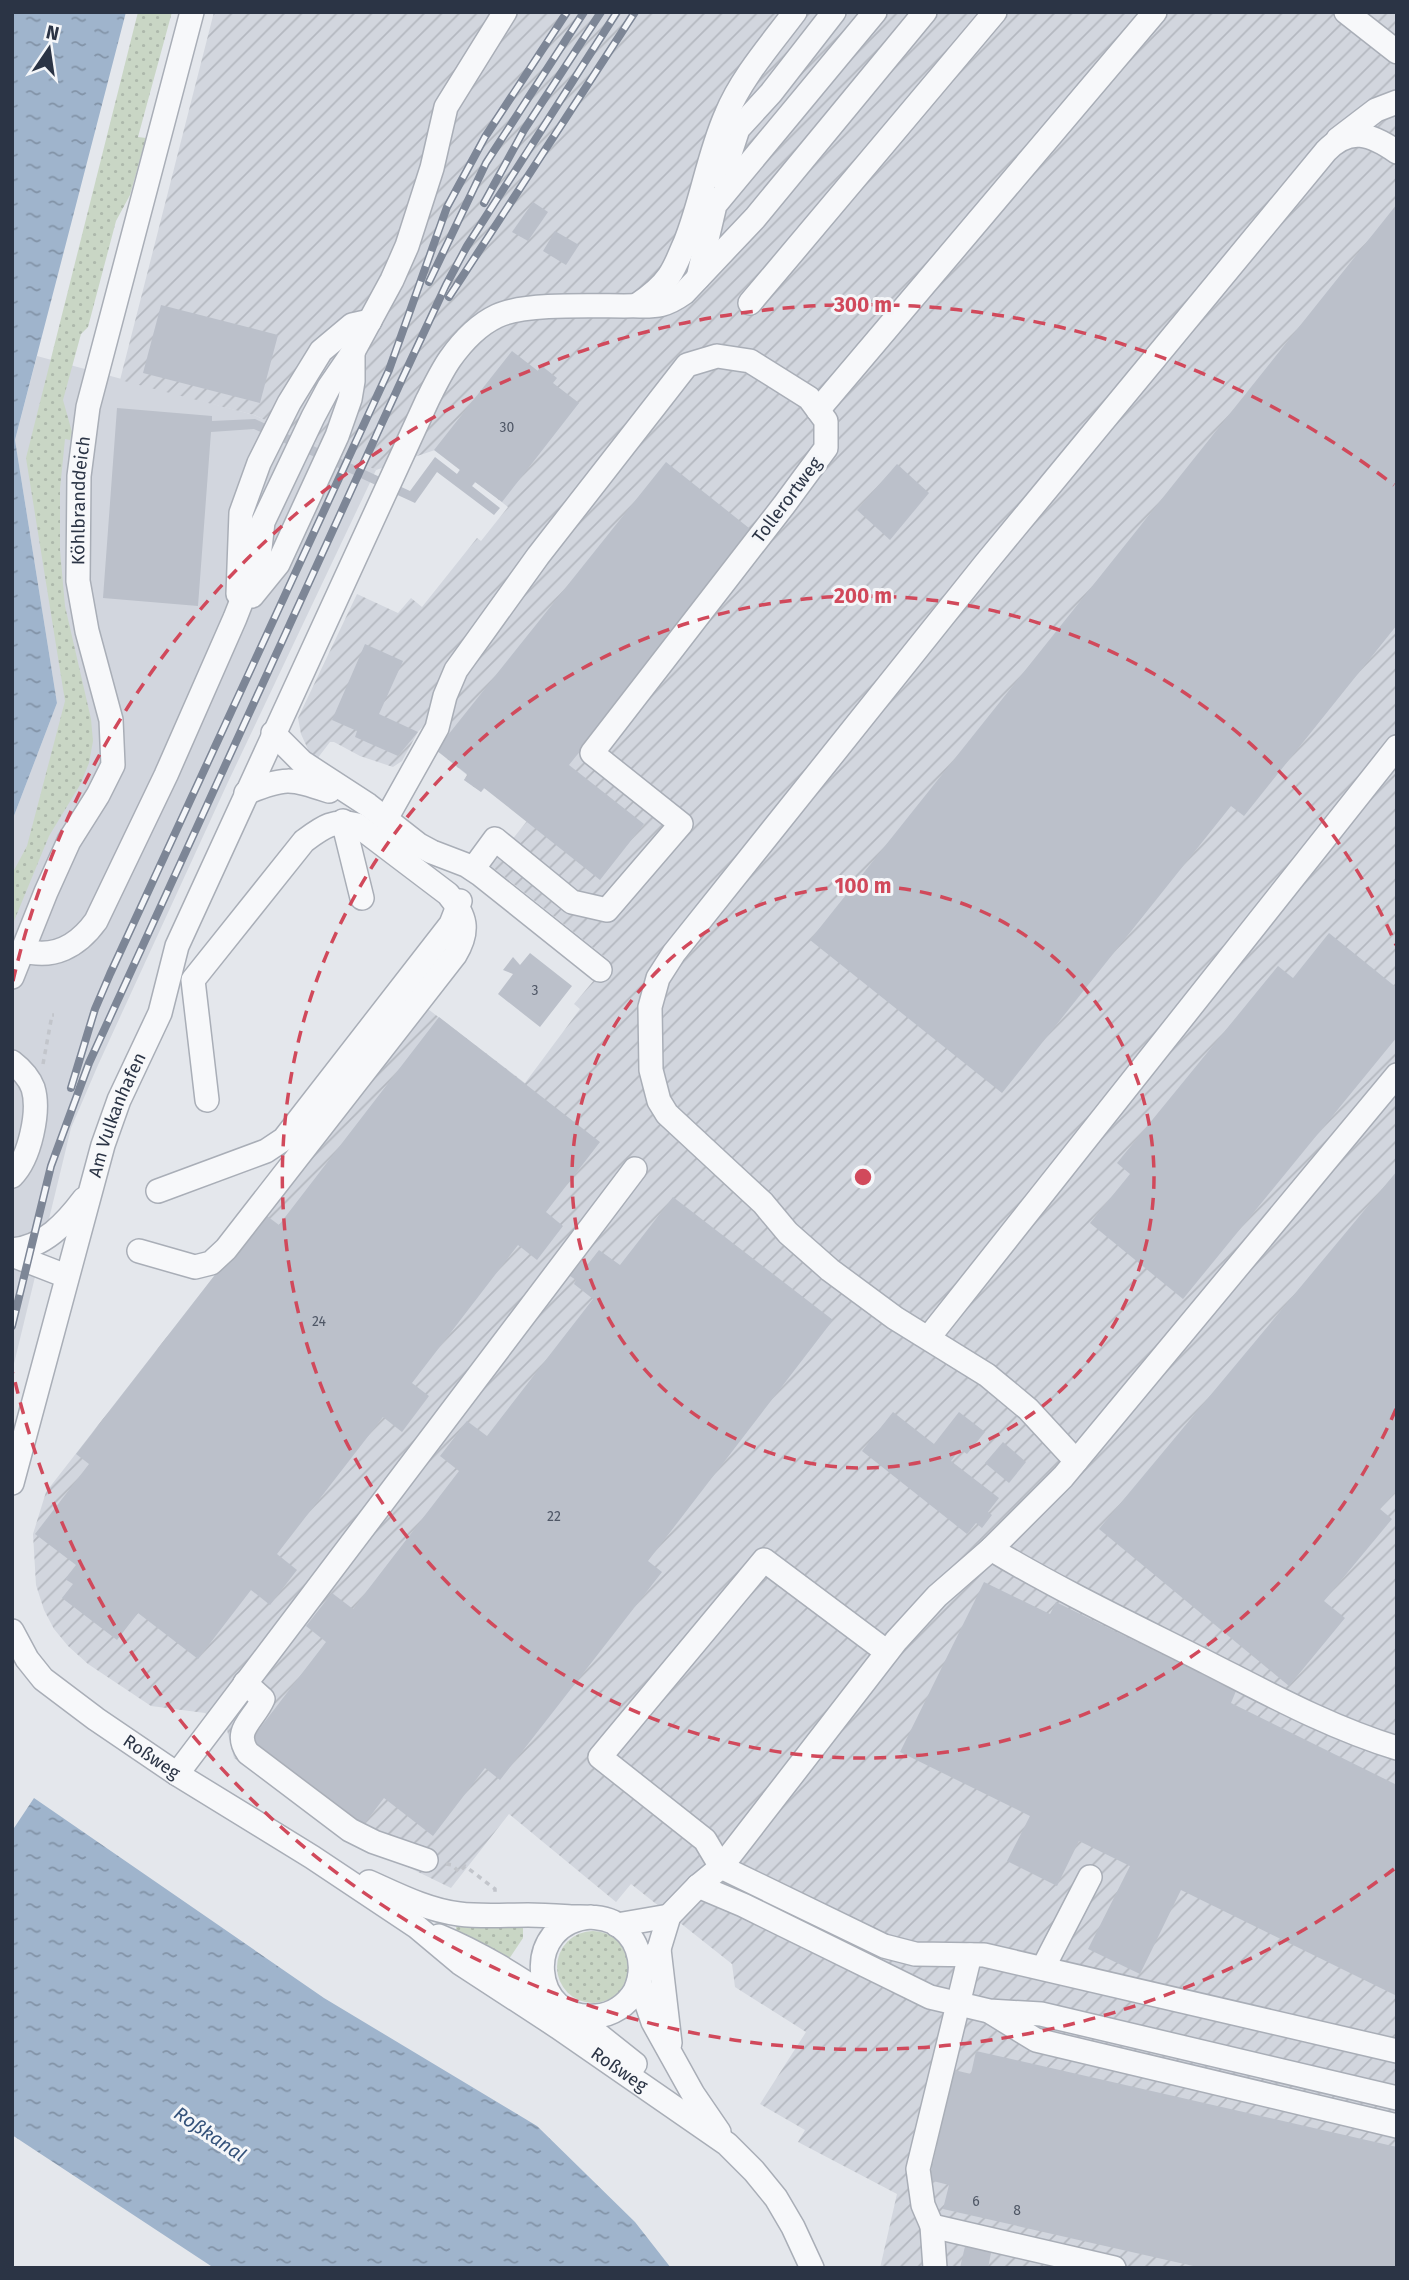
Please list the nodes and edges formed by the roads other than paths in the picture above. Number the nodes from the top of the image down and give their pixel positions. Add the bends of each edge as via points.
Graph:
1 (192, 12) edge
2 (505, 12) edge
3 (834, 12) edge
4 (875, 12) edge
5 (925, 12) edge
6 (995, 12) edge
7 (1155, 12) edge
8 (1346, 12) edge
9 (794, 13) edge
10 (1397, 52) edge
11 (1397, 102) edge
12 (1338, 139) junction
13 (1397, 152) edge
14 (715, 205) junction
15 (698, 278) junction
16 (750, 303) dead end
17 (637, 305) junction
18 (370, 321) junction
19 (353, 352) junction
20 (818, 410) junction
21 (234, 618) junction
22 (273, 733) junction
23 (1397, 747) edge
24 (246, 793) junction
25 (353, 796) junction
26 (386, 819) junction
27 (342, 821) junction
28 (473, 869) junction
29 (362, 898) dead end
30 (460, 899) junction
31 (22, 950) junction
32 (600, 970) dead end
33 (12, 977) edge
34 (12, 1062) edge
35 (1397, 1075) edge
36 (207, 1100) dead end
37 (635, 1169) dead end
38 (12, 1176) edge
39 (158, 1191) dead end
40 (89, 1194) junction
41 (139, 1251) dead end
42 (12, 1252) edge
43 (66, 1276) junction
44 (929, 1337) junction
45 (1076, 1461) junction
46 (12, 1483) edge
47 (991, 1549) junction
48 (12, 1631) edge
49 (887, 1651) junction
50 (245, 1683) junction
51 (1397, 1748) edge
52 (177, 1774) junction
53 (312, 1857) junction
54 (426, 1860) dead end
55 (721, 1867) junction
56 (1090, 1877) dead end
57 (698, 1886) junction
58 (668, 1916) junction
59 (591, 1917) junction
60 (617, 1925) junction
61 (417, 1927) junction
62 (659, 1949) junction
63 (971, 1955) junction
64 (1043, 1968) junction
65 (639, 1978) junction
66 (959, 2004) junction
67 (564, 2008) junction
68 (989, 2011) junction
69 (1397, 2051) edge
70 (672, 2057) junction
71 (1397, 2098) edge
72 (686, 2116) junction
73 (1397, 2126) edge
74 (727, 2144) junction
75 (932, 2226) junction
76 (812, 2268) edge
77 (935, 2268) edge
78 (1114, 2268) edge

1 - 31 street, Köhlbranddeich via 88,407 79,476 78,581 111,720 113,765 69,841
2 - 18 street via 446,107 407,246
3 - 14 street via 738,129
4 - 14 street
5 - 15 street, Am Vulkanhafen via 755,218
6 - 16 street
7 - 20 street
8 - 10 street
9 - 17 street via 727,111 699,204 670,276
11 - 12 street via 1376,110
12 - 13 street via 1371,137
12 - 44 street via 994,553 674,953 655,985 650,1007 650,1063 656,1094 667,1114 830,1270
14 - 15 street
15 - 17 street, Am Vulkanhafen via 671,302 656,307
17 - 22 street, Am Vulkanhafen via 518,310 498,315 464,341 427,401
18 - 19 street
18 - 21 street via 352,325 292,372 247,457 239,484
19 - 21 street via 313,417 264,522 259,557
19 - 21 street via 350,399 337,436 278,564
20 - 26 street via 809,398 750,361 717,356 687,365 456,670 436,728
20 - 28 street, Tollerortweg via 825,421 826,448 592,753 681,824 607,910 572,902 495,839
21 - 31 street via 96,921 67,948 36,954
22 - 24 street, Am Vulkanhafen
22 - 25 street via 302,762
23 - 44 street
24 - 25 street via 289,780
24 - 40 street, Am Vulkanhafen via 177,946 160,1013 119,1100
25 - 26 street
26 - 28 street via 425,848
27 - 29 street
27 - 30 street via 357,825
27 - 36 street via 304,841 193,980
28 - 32 street
30 - 39 street via 451,924 284,1139 266,1151
30 - 41 street via 465,926 455,955 226,1249 211,1263 195,1267
31 - 33 street, Köhlbranddeich
34 - 38 street via 32,1084 35,1098 27,1155
35 - 45 street
37 - 50 street
40 - 42 street, Am Vulkanhafen via 50,1235
40 - 43 street, Am Vulkanhafen
42 - 43 street
43 - 46 street
44 - 45 street via 1009,1392
45 - 47 street
47 - 49 street via 936,1597
47 - 51 street via 1041,1579 1296,1707
48 - 52 street, Roßweg via 43,1679
49 - 55 street
49 - 55 street via 764,1560 600,1757 705,1840
50 - 52 street
50 - 54 street via 262,1699 241,1737 248,1753 350,1830
52 - 53 street, Roßweg
53 - 59 street, Roßweg via 444,1912
53 - 61 street, Roßweg
55 - 57 street
55 - 63 street via 884,1946 915,1954
56 - 64 street
57 - 58 street
57 - 66 street via 930,1997
58 - 60 street, Roßweg
58 - 62 street, Roßweg
59 - 60 street, Roßweg
59 - 67 street, Roßweg via 560,1928 544,1951 545,1984
60 - 65 street, Roßweg via 635,1945
61 - 67 street, Roßweg via 471,1950
61 - 72 street, Roßweg via 460,1963
62 - 65 street, Roßweg
62 - 70 street, Roßweg
63 - 64 street
63 - 66 street
64 - 69 street
65 - 67 street, Roßweg via 626,2002 609,2013 585,2016
65 - 70 street, Roßweg via 653,2022
66 - 68 street
66 - 75 street via 918,2169 923,2205
67 - 72 street, Roßweg via 647,2073
68 - 71 street via 1041,2014
68 - 73 street via 1036,2040
70 - 74 street, Roßweg
72 - 74 street, Roßweg
74 - 76 street, Roßweg via 776,2198
75 - 77 street
75 - 78 street

